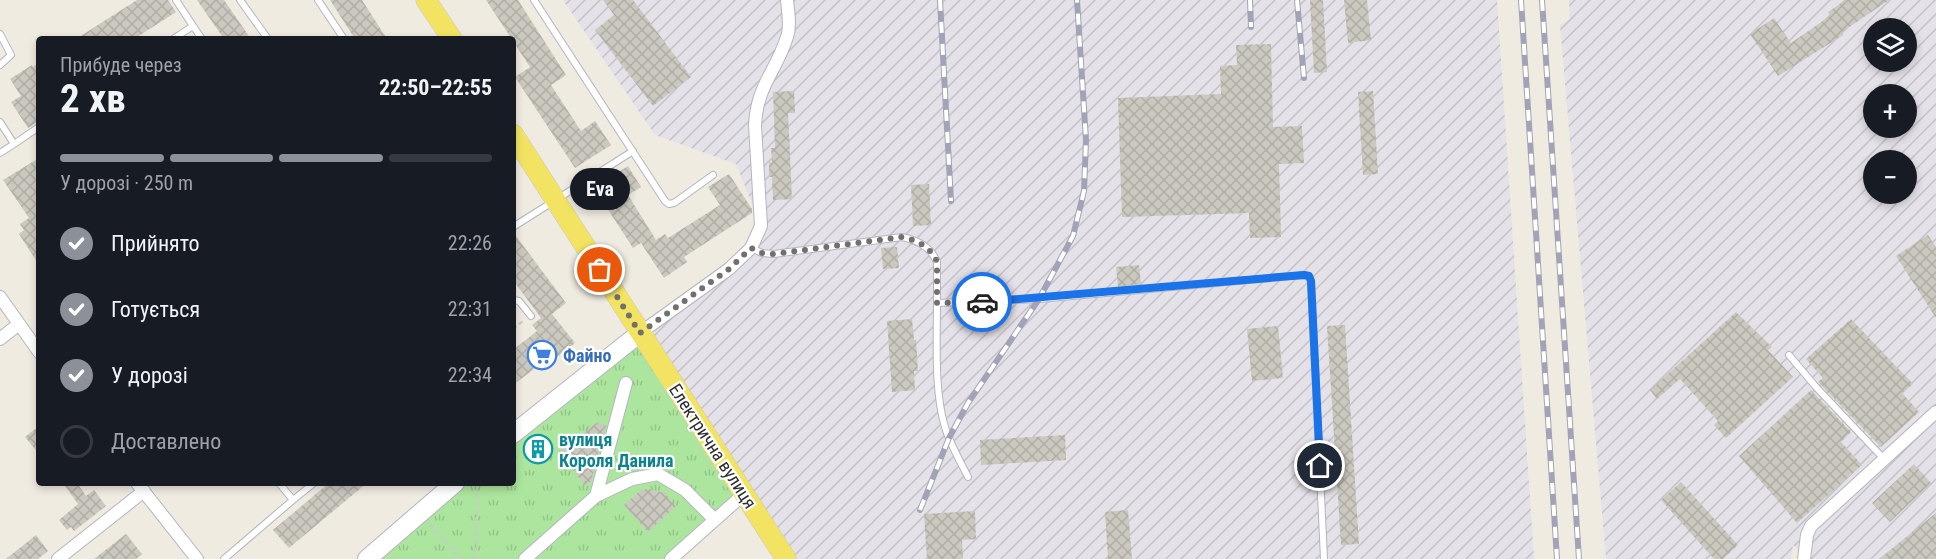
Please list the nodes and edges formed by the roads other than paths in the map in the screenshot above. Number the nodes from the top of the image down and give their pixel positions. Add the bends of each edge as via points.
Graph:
1 (176, 0) edge
2 (240, 0) edge
3 (318, 0) edge
4 (426, 0) edge
5 (534, 0) edge
6 (787, 0) edge
7 (193, 26) junction
8 (0, 34) edge
9 (178, 36) edge
10 (199, 36) edge
11 (266, 36) edge
12 (342, 36) edge
13 (450, 36) edge
14 (0, 65) edge
15 (0, 122) edge
16 (36, 129) edge
17 (516, 140) edge
18 (14, 144) junction
19 (633, 151) junction
20 (0, 153) edge
21 (713, 175) dead end
22 (554, 200) junction
23 (516, 225) edge
24 (751, 248) junction
25 (0, 297) edge
26 (516, 300) edge
27 (937, 303) junction
28 (531, 316) dead end
29 (19, 324) junction
30 (640, 333) junction
31 (0, 339) edge
32 (36, 347) edge
33 (1789, 355) dead end
34 (626, 383) dead end
35 (1936, 412) edge
36 (516, 432) edge
37 (1884, 459) junction
38 (968, 477) dead end
39 (281, 486) edge
40 (310, 486) edge
41 (452, 486) edge
42 (140, 487) edge
43 (744, 494) junction
44 (596, 496) junction
45 (293, 500) junction
46 (715, 520) junction
47 (58, 559) edge
48 (197, 559) edge
49 (224, 559) edge
50 (367, 559) edge
51 (525, 559) edge
52 (671, 559) edge
53 (786, 559) edge
54 (1324, 559) edge
55 (1804, 559) edge

1 - 7 lane
2 - 11 lane
3 - 12 lane
4 - 13 main road
5 - 19 lane
6 - 24 street via 788,37 756,109 761,226
7 - 9 lane
7 - 10 lane
8 - 14 lane via 11,55
15 - 18 lane
16 - 18 lane
17 - 22 main road, Електрична вулиця
18 - 20 lane
19 - 21 lane via 669,204
19 - 22 lane
22 - 23 lane
22 - 30 main road, Електрична вулиця
24 - 27 lane via 774,254 902,237 912,239 935,256
24 - 30 street via 729,269
25 - 29 street
26 - 28 lane
27 - 38 lane via 944,425
27 - 54 lane via 1040,299 1309,276
29 - 31 street
29 - 32 street
30 - 36 main road
30 - 43 main road, Електрична вулиця
33 - 37 lane
34 - 44 street
35 - 37 street
37 - 55 street via 1811,526
39 - 45 lane
40 - 45 lane
41 - 50 main road
42 - 47 street
42 - 48 street
43 - 46 street
43 - 53 main road, Електрична вулиця
44 - 46 street via 632,479 658,474 685,490
44 - 51 street
45 - 49 lane
46 - 52 street

